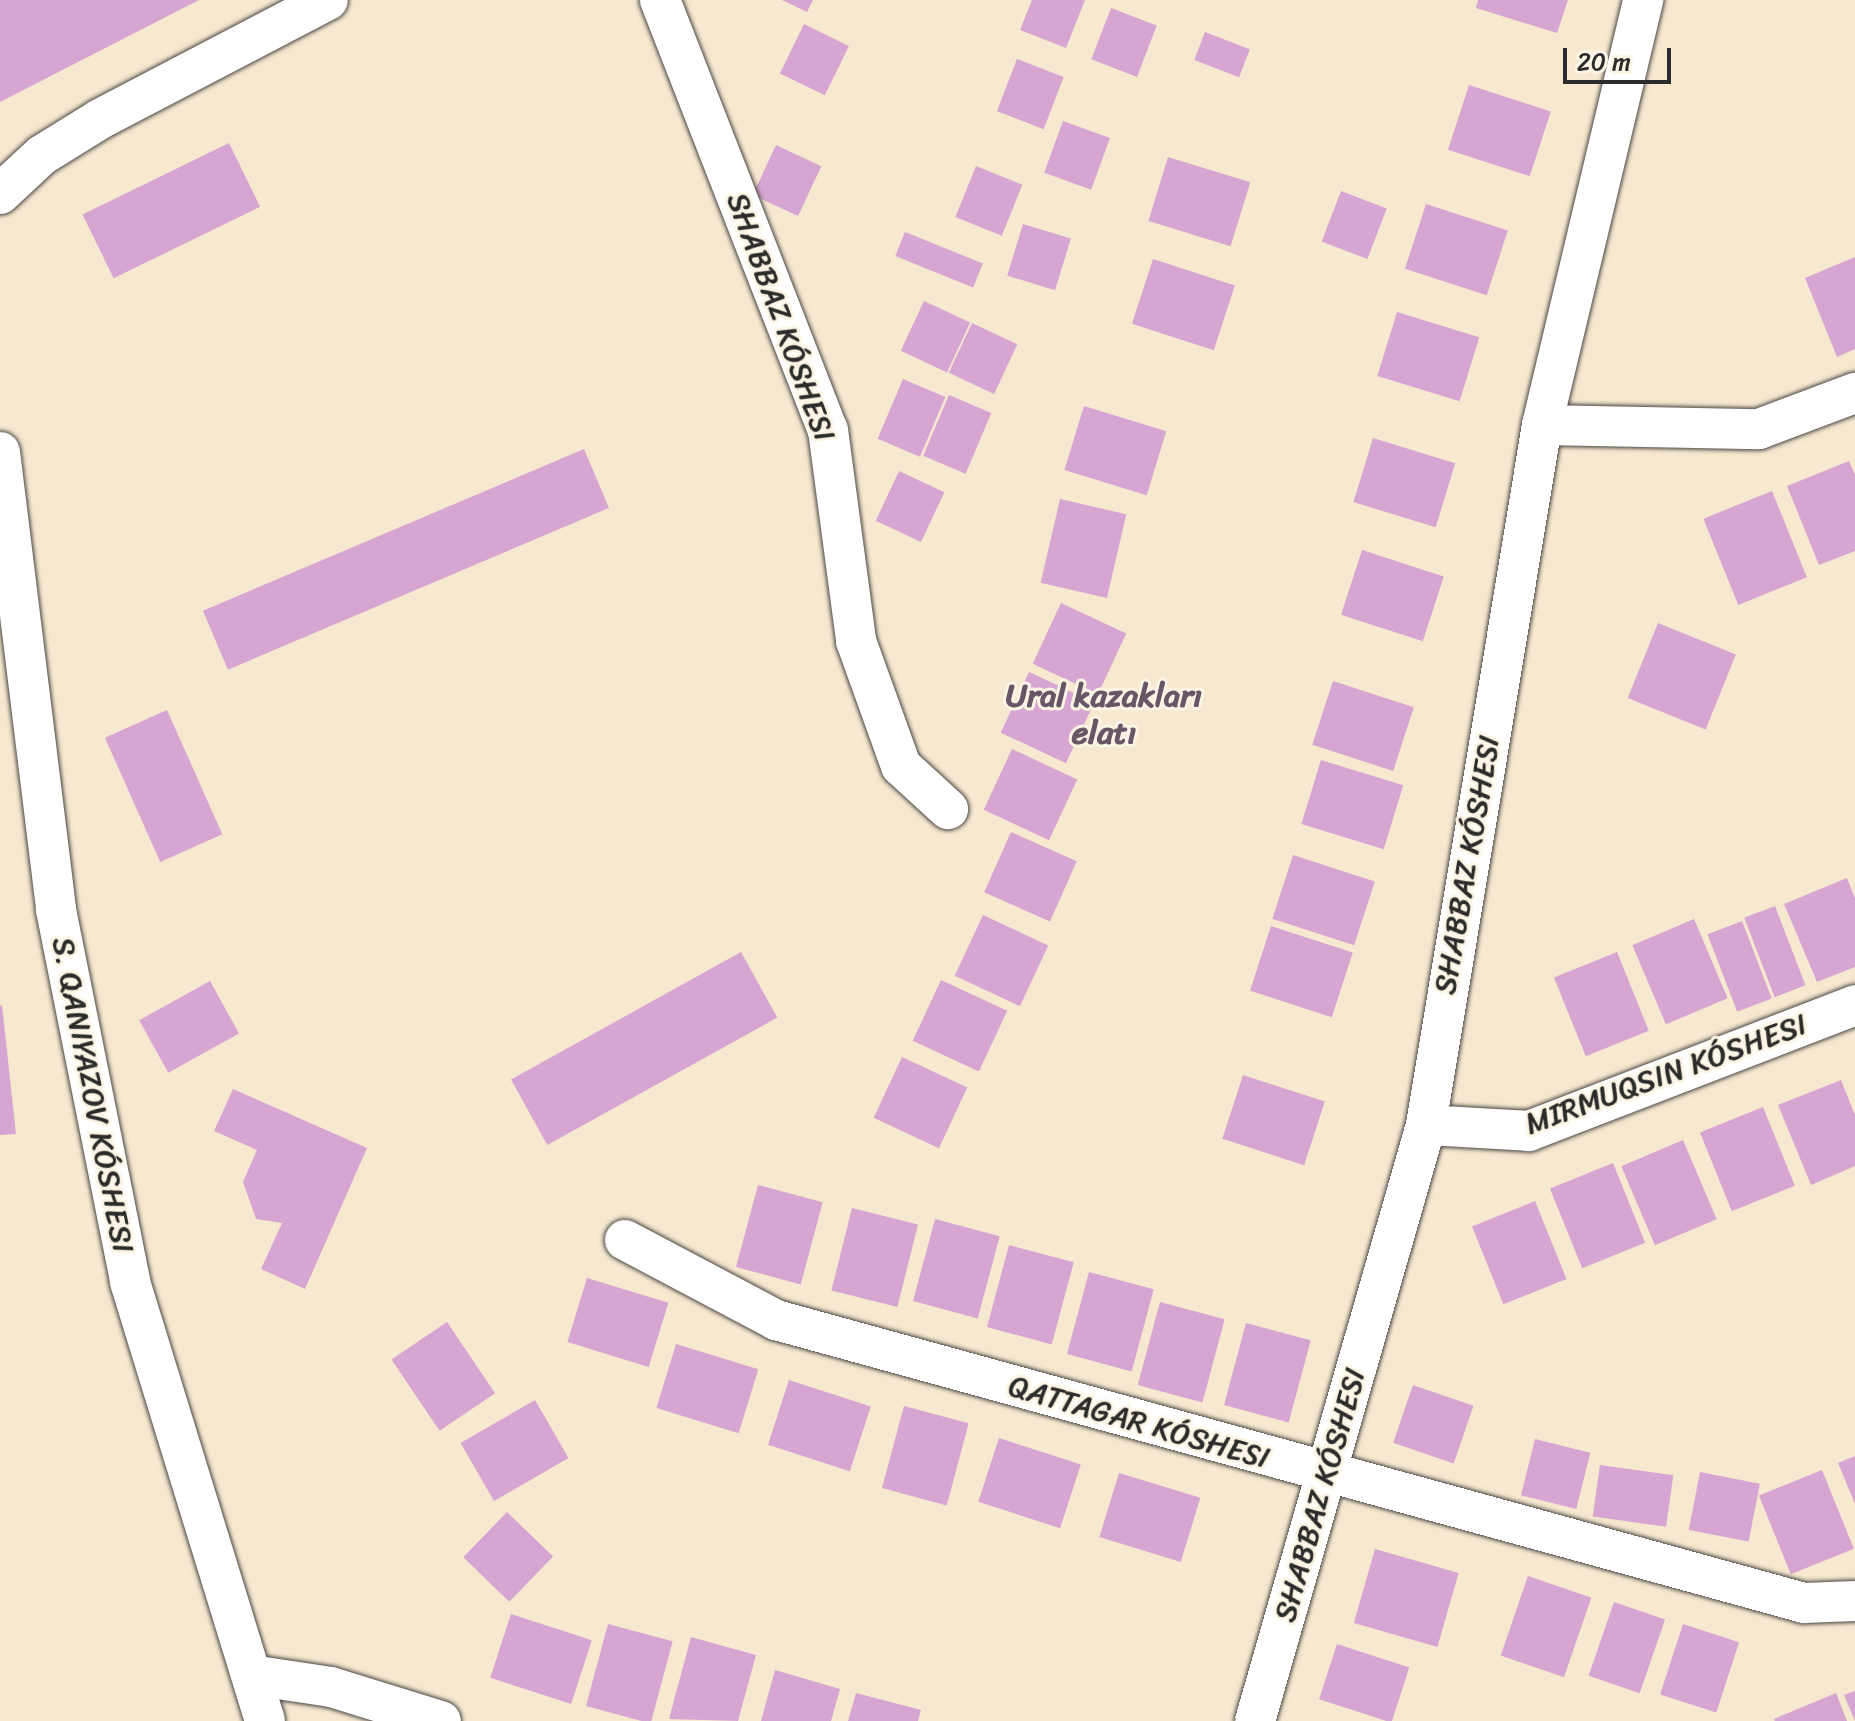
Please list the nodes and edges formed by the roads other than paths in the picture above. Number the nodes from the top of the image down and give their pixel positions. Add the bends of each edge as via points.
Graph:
1 (328, 0) edge
2 (660, 0) edge
3 (1643, 0) edge
4 (0, 194) edge
5 (1855, 393) edge
6 (1542, 425) junction
7 (0, 452) edge
8 (948, 809) dead end
9 (1855, 1005) edge
10 (1426, 1125) junction
11 (625, 1240) dead end
12 (1325, 1474) junction
13 (1855, 1601) edge
14 (251, 1675) junction
15 (427, 1720) edge
16 (265, 1721) edge
17 (1255, 1721) edge

1 - 4 street via 100,119 42,155
2 - 8 street, SHABBAZ KÓSHESI via 828,430 856,641 901,766
3 - 6 street, SHABBAZ KÓSHESI
5 - 6 street via 1759,429
6 - 10 street, SHABBAZ KÓSHESI
7 - 14 street via 56,910 130,1282
9 - 10 street, MIRMUQSIN KÓSHESI via 1529,1131
10 - 12 street, SHABBAZ KÓSHESI
11 - 12 street, QATTAGAR KÓSHESI via 776,1320
12 - 13 street, QATTAGAR KÓSHESI via 1804,1603
12 - 17 street, SHABBAZ KÓSHESI
14 - 15 street via 331,1687
14 - 16 street

